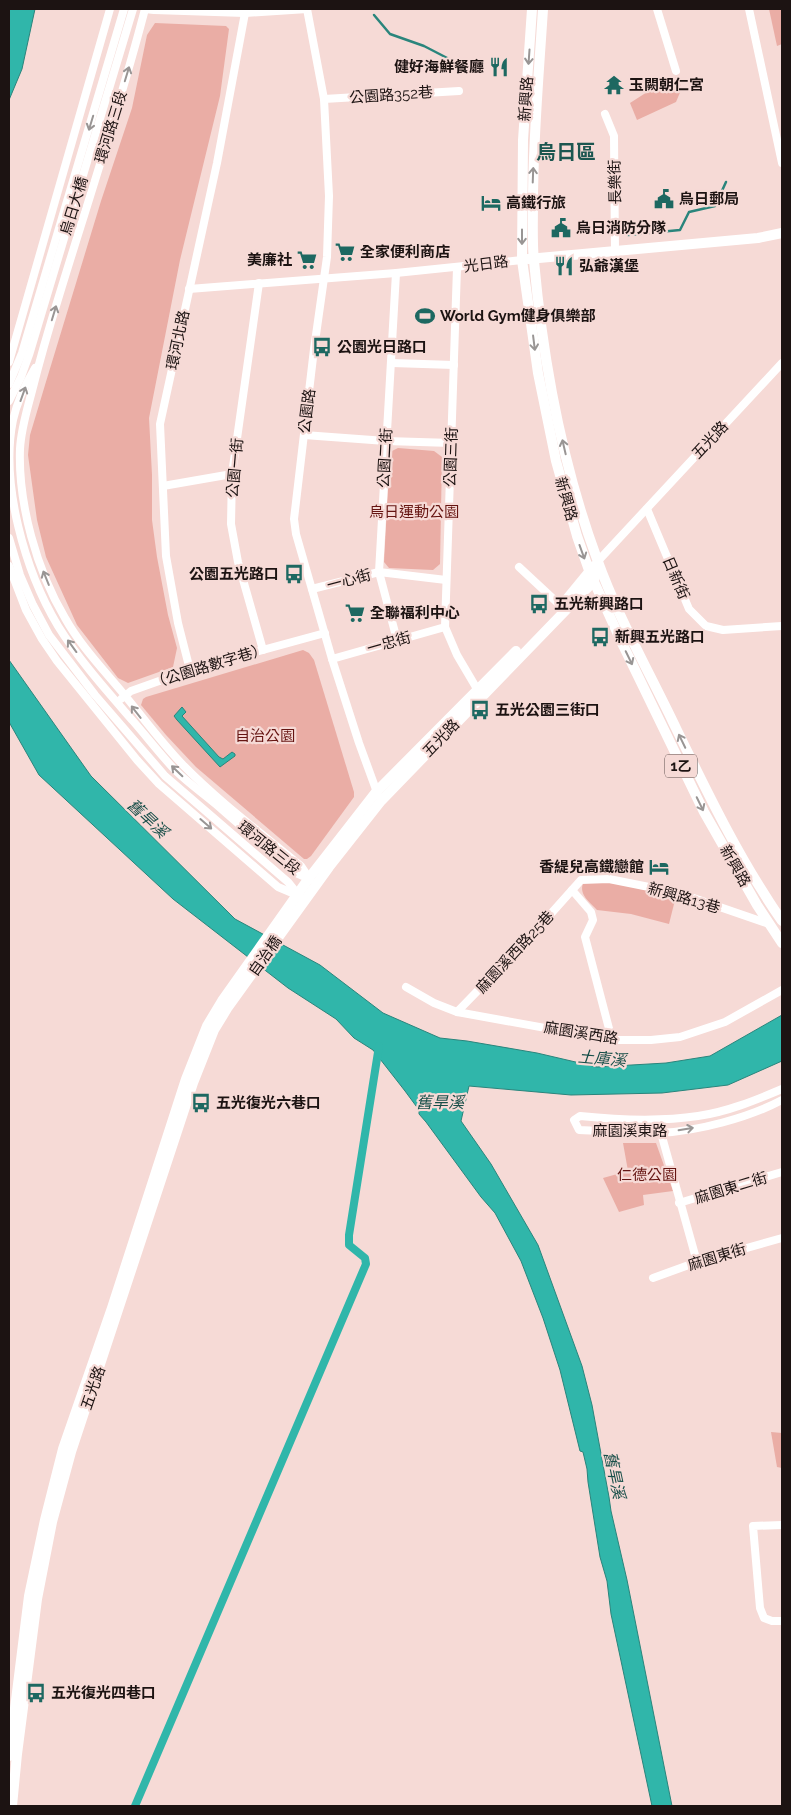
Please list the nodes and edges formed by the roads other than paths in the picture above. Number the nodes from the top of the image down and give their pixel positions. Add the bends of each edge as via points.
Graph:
1 (110, 9) edge
2 (124, 9) edge
3 (132, 9) edge
4 (145, 9) edge
5 (307, 9) edge
6 (532, 9) edge
7 (543, 9) edge
8 (657, 9) edge
9 (750, 9) edge
10 (245, 13) junction
11 (676, 71) dead end
12 (459, 91) dead end
13 (324, 99) junction
14 (605, 114) dead end
15 (70, 149) junction
16 (782, 163) edge
17 (782, 233) edge
18 (615, 251) junction
19 (533, 258) junction
20 (522, 260) junction
21 (457, 268) junction
22 (396, 273) junction
23 (323, 278) junction
24 (259, 283) junction
25 (189, 289) junction
26 (40, 359) junction
27 (9, 362) edge
28 (782, 363) edge
29 (392, 364) junction
30 (454, 365) junction
31 (9, 385) edge
32 (9, 401) edge
33 (304, 435) junction
34 (386, 441) junction
35 (452, 443) junction
36 (232, 474) junction
37 (163, 486) junction
38 (647, 509) junction
39 (9, 538) edge
40 (598, 561) junction
41 (9, 566) edge
42 (519, 566) dead end
43 (379, 572) junction
44 (592, 577) junction
45 (446, 580) junction
46 (312, 589) junction
47 (562, 606) junction
48 (782, 626) edge
49 (445, 627) junction
50 (324, 632) junction
51 (397, 640) junction
52 (262, 650) junction
53 (332, 659) junction
54 (190, 670) junction
55 (479, 693) junction
56 (125, 696) junction
57 (117, 702) junction
58 (104, 713) junction
59 (379, 797) junction
60 (312, 881) junction
61 (572, 890) junction
62 (300, 897) junction
63 (285, 920) joint
64 (782, 921) edge
65 (769, 924) junction
66 (782, 943) edge
67 (237, 987) junction
68 (406, 987) dead end
69 (782, 990) edge
70 (457, 1012) junction
71 (612, 1040) junction
72 (782, 1089) edge
73 (782, 1100) edge
74 (660, 1120) junction
75 (660, 1133) junction
76 (782, 1172) edge
77 (680, 1203) junction
78 (782, 1238) edge
79 (697, 1262) junction
80 (653, 1278) dead end
81 (782, 1525) edge
82 (782, 1621) edge
83 (9, 1756) edge
84 (12, 1806) edge

1 - 15 street
2 -> 31 street, 烏日大橋 via 22,353
3 - 32 street, 烏日大橋 via 29,355
4 - 10 street
26 -> 4 street, 環河路三段
5 - 10 street
5 - 13 street, 公園路
6 -> 20 main road, 新興路 / 1乙 via 523,140
19 -> 7 main road, 新興路 / 1乙 via 534,142
8 - 11 street
9 - 16 street
10 - 25 street, 環河北路
12 - 13 street, 公園路352巷
13 - 23 street, 公園路 via 328,196 327,257
14 - 18 street, 長樂街 via 614,136
15 - 27 street
15 - 31 street via 51,241
17 - 18 main road, 光日路
18 - 19 main road, 光日路
19 - 20 main road, 光日路
40 -> 19 main road, 新興路 / 1乙 via 558,420
20 - 21 street, 光日路
20 -> 44 main road, 新興路 / 1乙 via 538,373 556,461
21 - 22 street, 光日路
21 - 30 street, 公園三街
22 - 23 street, 光日路
22 - 29 street, 公園二街
23 - 24 street, 光日路
23 - 33 street, 公園路
24 - 25 street, 光日路
24 - 36 street, 公園一街
25 - 37 street, 環河北路 via 160,424
56 -> 26 street, 環河路三段 via 64,618 32,539 20,475 20,447
57 -> 26 street, 環河路三段 via 72,646 44,600 15,507 10,448 14,418
28 - 38 street, 五光路
29 - 30 street
29 - 34 street, 公園二街
30 - 35 street, 公園三街
33 - 34 street
33 - 46 street, 公園路 via 294,519
34 - 35 street
34 - 43 street, 公園二街
35 - 45 street, 公園三街
36 - 37 street
36 - 52 street, 公園一街 via 231,524
37 - 54 street, 環河北路 via 166,556
38 - 40 street, 五光路
38 - 48 street, 日新街 via 689,608 706,626 723,630
39 - 58 street, 環河路三段 via 20,576 48,635
40 - 44 main road, 五光路
64 -> 40 main road, 新興路 / 1乙 via 713,806
41 - 58 street, 環河路三段 via 26,610 42,639 57,661
42 - 47 street
43 - 45 street, 一心街
43 - 46 street, 一心街
43 - 51 street, 公園二街
44 - 47 main road, 五光路
44 - 55 main road, 五光路
44 -> 65 main road, 新興路 / 1乙 via 704,812
45 - 49 street, 公園三街
46 - 50 street, 公園路
47 - 55 main road, 五光路
49 - 51 street, 一忠街
49 - 55 street, 公園三街
50 - 52 street, （公園路數字巷）
50 - 53 street, 公園路
51 - 53 street, 一忠街
52 - 54 street, （公園路數字巷）
53 - 59 street, 公園路
54 - 56 street, （公園路數字巷） via 137,688
55 - 59 main road, 五光路
56 - 57 street, （公園路數字巷）
60 -> 56 street, 環河路三段 via 301,866 203,785 165,747
57 - 58 street, （公園路數字巷）
60 -> 57 street, 環河路三段 via 296,872 176,771
58 -> 62 street, 環河路三段 via 137,760 159,784 278,887
59 - 60 main road, 五光路
60 - 62 main road, 五光路
61 - 65 street, 新興路13巷 via 581,880 609,879 679,894
61 - 70 street, 麻園溪西路25巷
61 - 71 street via 591,912 593,920 585,937
62 - 63 main road, 五光路
63 - 67 main road, 自治橋
65 - 66 main road, 新興路 / 1乙
67 - 83 main road, 五光路 via 222,1001 195,1053 63,1448 29,1596
67 - 84 main road, 五光路 via 214,1030 193,1083 61,1487 37,1599
68 - 70 street, 麻園溪西路
69 - 71 street, 麻園溪西路 via 725,1022 680,1037
70 - 71 street, 麻園溪西路
72 - 74 street, 麻園溪東路 via 699,1116
75 -> 73 street, 麻園溪東路 via 738,1119
74 - 75 street
74 - 75 street, 麻園溪東路 via 580,1116 574,1120 579,1130
75 - 77 street
76 - 77 street, 麻園東二街
77 - 79 street
78 - 79 street, 麻園東街
79 - 80 street, 麻園東街
81 - 82 street via 753,1526 760,1608 764,1618

